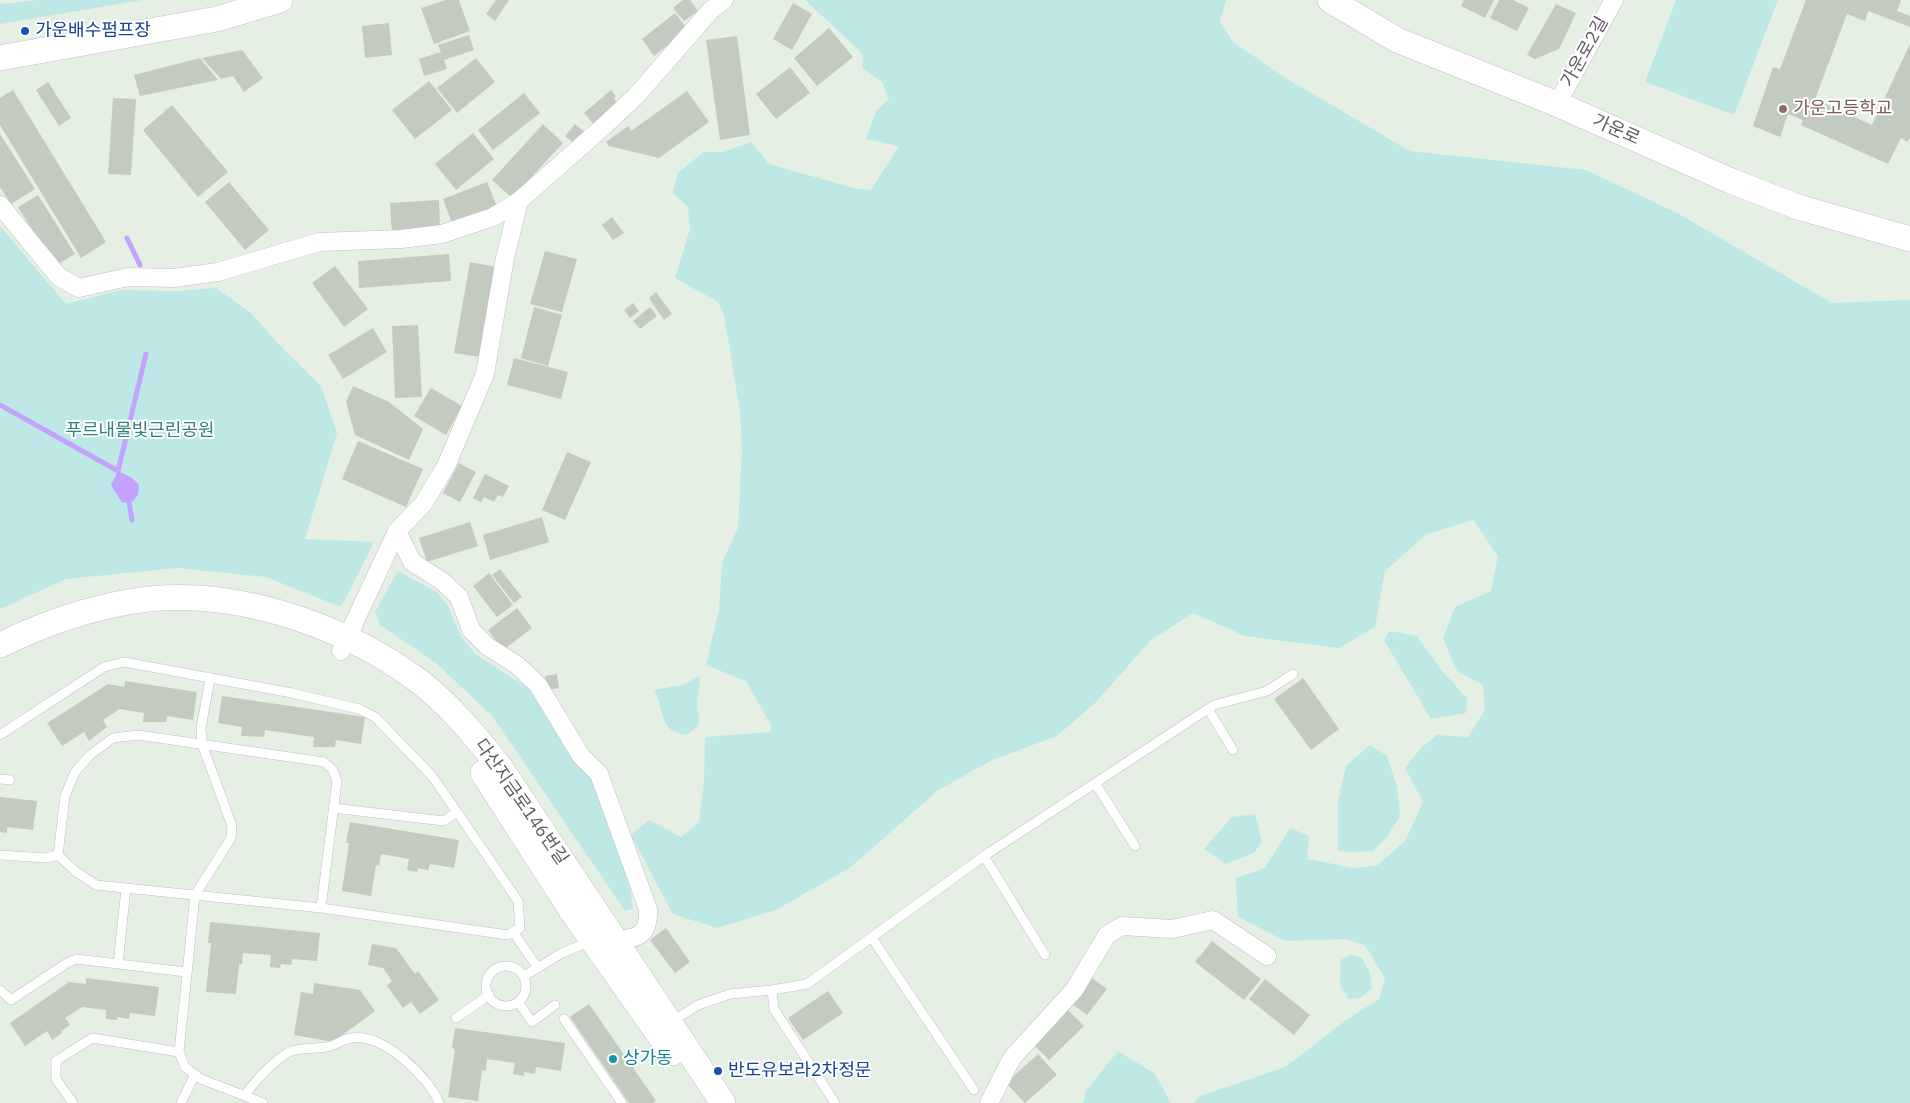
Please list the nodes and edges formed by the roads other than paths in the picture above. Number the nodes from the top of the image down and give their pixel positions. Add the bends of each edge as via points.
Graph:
1 (280, 0) edge
2 (724, 0) edge
3 (1330, 0) edge
4 (1614, 0) edge
5 (0, 58) edge
6 (1557, 104) junction
7 (519, 201) junction
8 (0, 206) edge
9 (1910, 239) edge
10 (397, 531) junction
11 (0, 645) edge
12 (344, 645) junction
13 (0, 664) edge
14 (1293, 674) dead end
15 (210, 679) junction
16 (1208, 709) junction
17 (0, 735) edge
18 (202, 744) junction
19 (1233, 750) dead end
20 (0, 779) edge
21 (10, 780) dead end
22 (1095, 783) junction
23 (333, 808) junction
24 (457, 812) junction
25 (1135, 846) dead end
26 (0, 855) edge
27 (58, 855) junction
28 (984, 856) junction
29 (126, 888) junction
30 (195, 895) junction
31 (321, 908) junction
32 (513, 932) junction
33 (872, 938) junction
34 (604, 941) junction
35 (1045, 955) dead end
36 (1267, 956) dead end
37 (118, 964) junction
38 (538, 968) junction
39 (186, 972) junction
40 (524, 976) junction
41 (0, 990) edge
42 (772, 990) junction
43 (488, 996) junction
44 (518, 1003) junction
45 (555, 1005) dead end
46 (456, 1018) dead end
47 (564, 1019) dead end
48 (671, 1022) junction
49 (178, 1052) junction
50 (195, 1074) junction
51 (974, 1090) dead end
52 (244, 1095) junction
53 (73, 1103) edge
54 (181, 1103) edge
55 (263, 1103) edge
56 (438, 1103) edge
57 (622, 1103) edge
58 (706, 1103) edge
59 (723, 1103) edge
60 (835, 1103) edge
61 (989, 1103) edge

1 - 5 street via 217,18
2 - 7 street via 711,10 630,102
3 - 6 street, 가운로 via 1397,40
4 - 6 street, 가운로2길
6 - 9 street, 가운로 via 1798,207
7 - 8 street via 493,217 442,234 319,242 218,272 174,278 128,277 79,288 59,276
7 - 10 street via 505,258 485,374 446,466 423,504
10 - 12 street
10 - 34 street via 412,562 442,581 459,597 471,630 538,685 581,756 599,774 648,909 648,924 635,939
11 - 12 street, 다산지금로146번길 via 81,612 130,601 184,598 231,600 281,612
12 - 13 street, 다산지금로146번길 via 227,616 182,612 127,618 80,630 31,648
12 - 34 street, 다산지금로146번길 via 420,682 476,738 500,767
14 - 16 lane via 1268,691
15 - 17 lane via 124,662 104,667
15 - 18 lane via 201,728
15 - 24 lane via 302,695 359,709 375,717 432,776
16 - 19 lane
16 - 22 lane
18 - 23 lane via 324,762 333,770 337,781
18 - 27 lane via 138,735 113,738 90,755 75,772 65,796
18 - 30 lane via 232,826 231,838
20 - 21 lane
22 - 25 lane
22 - 28 lane
23 - 24 lane via 444,821
23 - 31 lane
24 - 32 lane via 518,901 520,928
26 - 27 lane via 45,858
27 - 29 lane via 96,885
28 - 33 lane
28 - 35 lane
29 - 30 lane
29 - 37 lane
30 - 31 lane
30 - 39 lane
31 - 32 lane via 508,935
32 - 38 lane
33 - 42 lane via 807,984
33 - 51 lane
34 - 38 lane via 562,953
34 - 48 street, 다산지금로146번길
34 - 58 street, 다산지금로146번길
36 - 61 street via 1213,920 1172,929 1122,926 1107,935 1074,990 1012,1058
37 - 39 lane
37 - 41 lane via 76,959 11,1000
38 - 40 lane
39 - 49 lane
40 - 43 lane via 518,969 498,968 490,973 486,982
40 - 44 lane via 525,995
42 - 48 lane via 730,994 698,1005
42 - 60 lane via 774,1009
43 - 44 lane via 500,1006
43 - 46 lane
44 - 45 lane via 532,1022
47 - 57 lane
48 - 59 street, 다산지금로146번길
49 - 50 lane via 186,1067
49 - 53 lane via 92,1038 56,1061 56,1079
50 - 52 lane
50 - 54 lane
52 - 55 lane
52 - 56 lane via 259,1076 290,1051 333,1047 352,1038 375,1041 408,1061 434,1090

